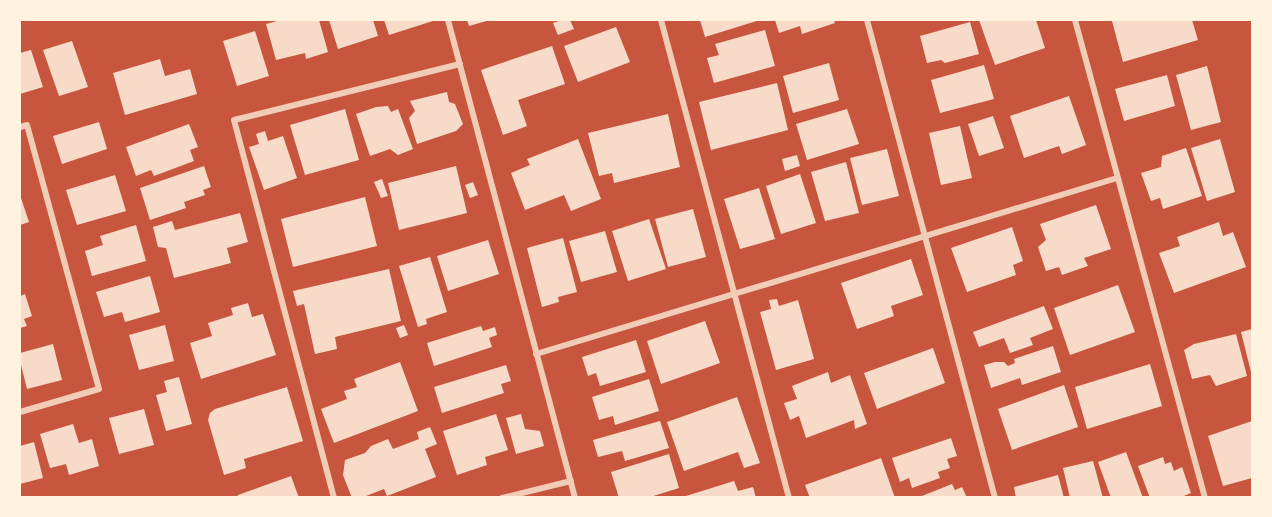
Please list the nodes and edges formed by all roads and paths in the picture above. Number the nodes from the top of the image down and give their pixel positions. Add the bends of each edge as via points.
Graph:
1 (448, 20) edge
2 (661, 20) edge
3 (867, 20) edge
4 (1075, 20) edge
5 (460, 64) junction
6 (20, 127) edge
7 (1117, 178) junction
8 (925, 236) junction
9 (734, 294) junction
10 (536, 354) junction
11 (20, 412) edge
12 (571, 481) junction
13 (334, 498) edge
14 (502, 498) edge
15 (575, 498) edge
16 (789, 498) edge
17 (995, 498) edge
18 (1204, 498) edge

1 - 5 street
2 - 9 street
3 - 8 street
4 - 7 street
5 - 10 street
5 - 13 street via 234,120
6 - 11 street via 27,125 99,389
7 - 8 street
7 - 18 street
8 - 9 street
8 - 17 street
9 - 10 street
9 - 16 street
10 - 12 street
12 - 14 street
12 - 15 street

